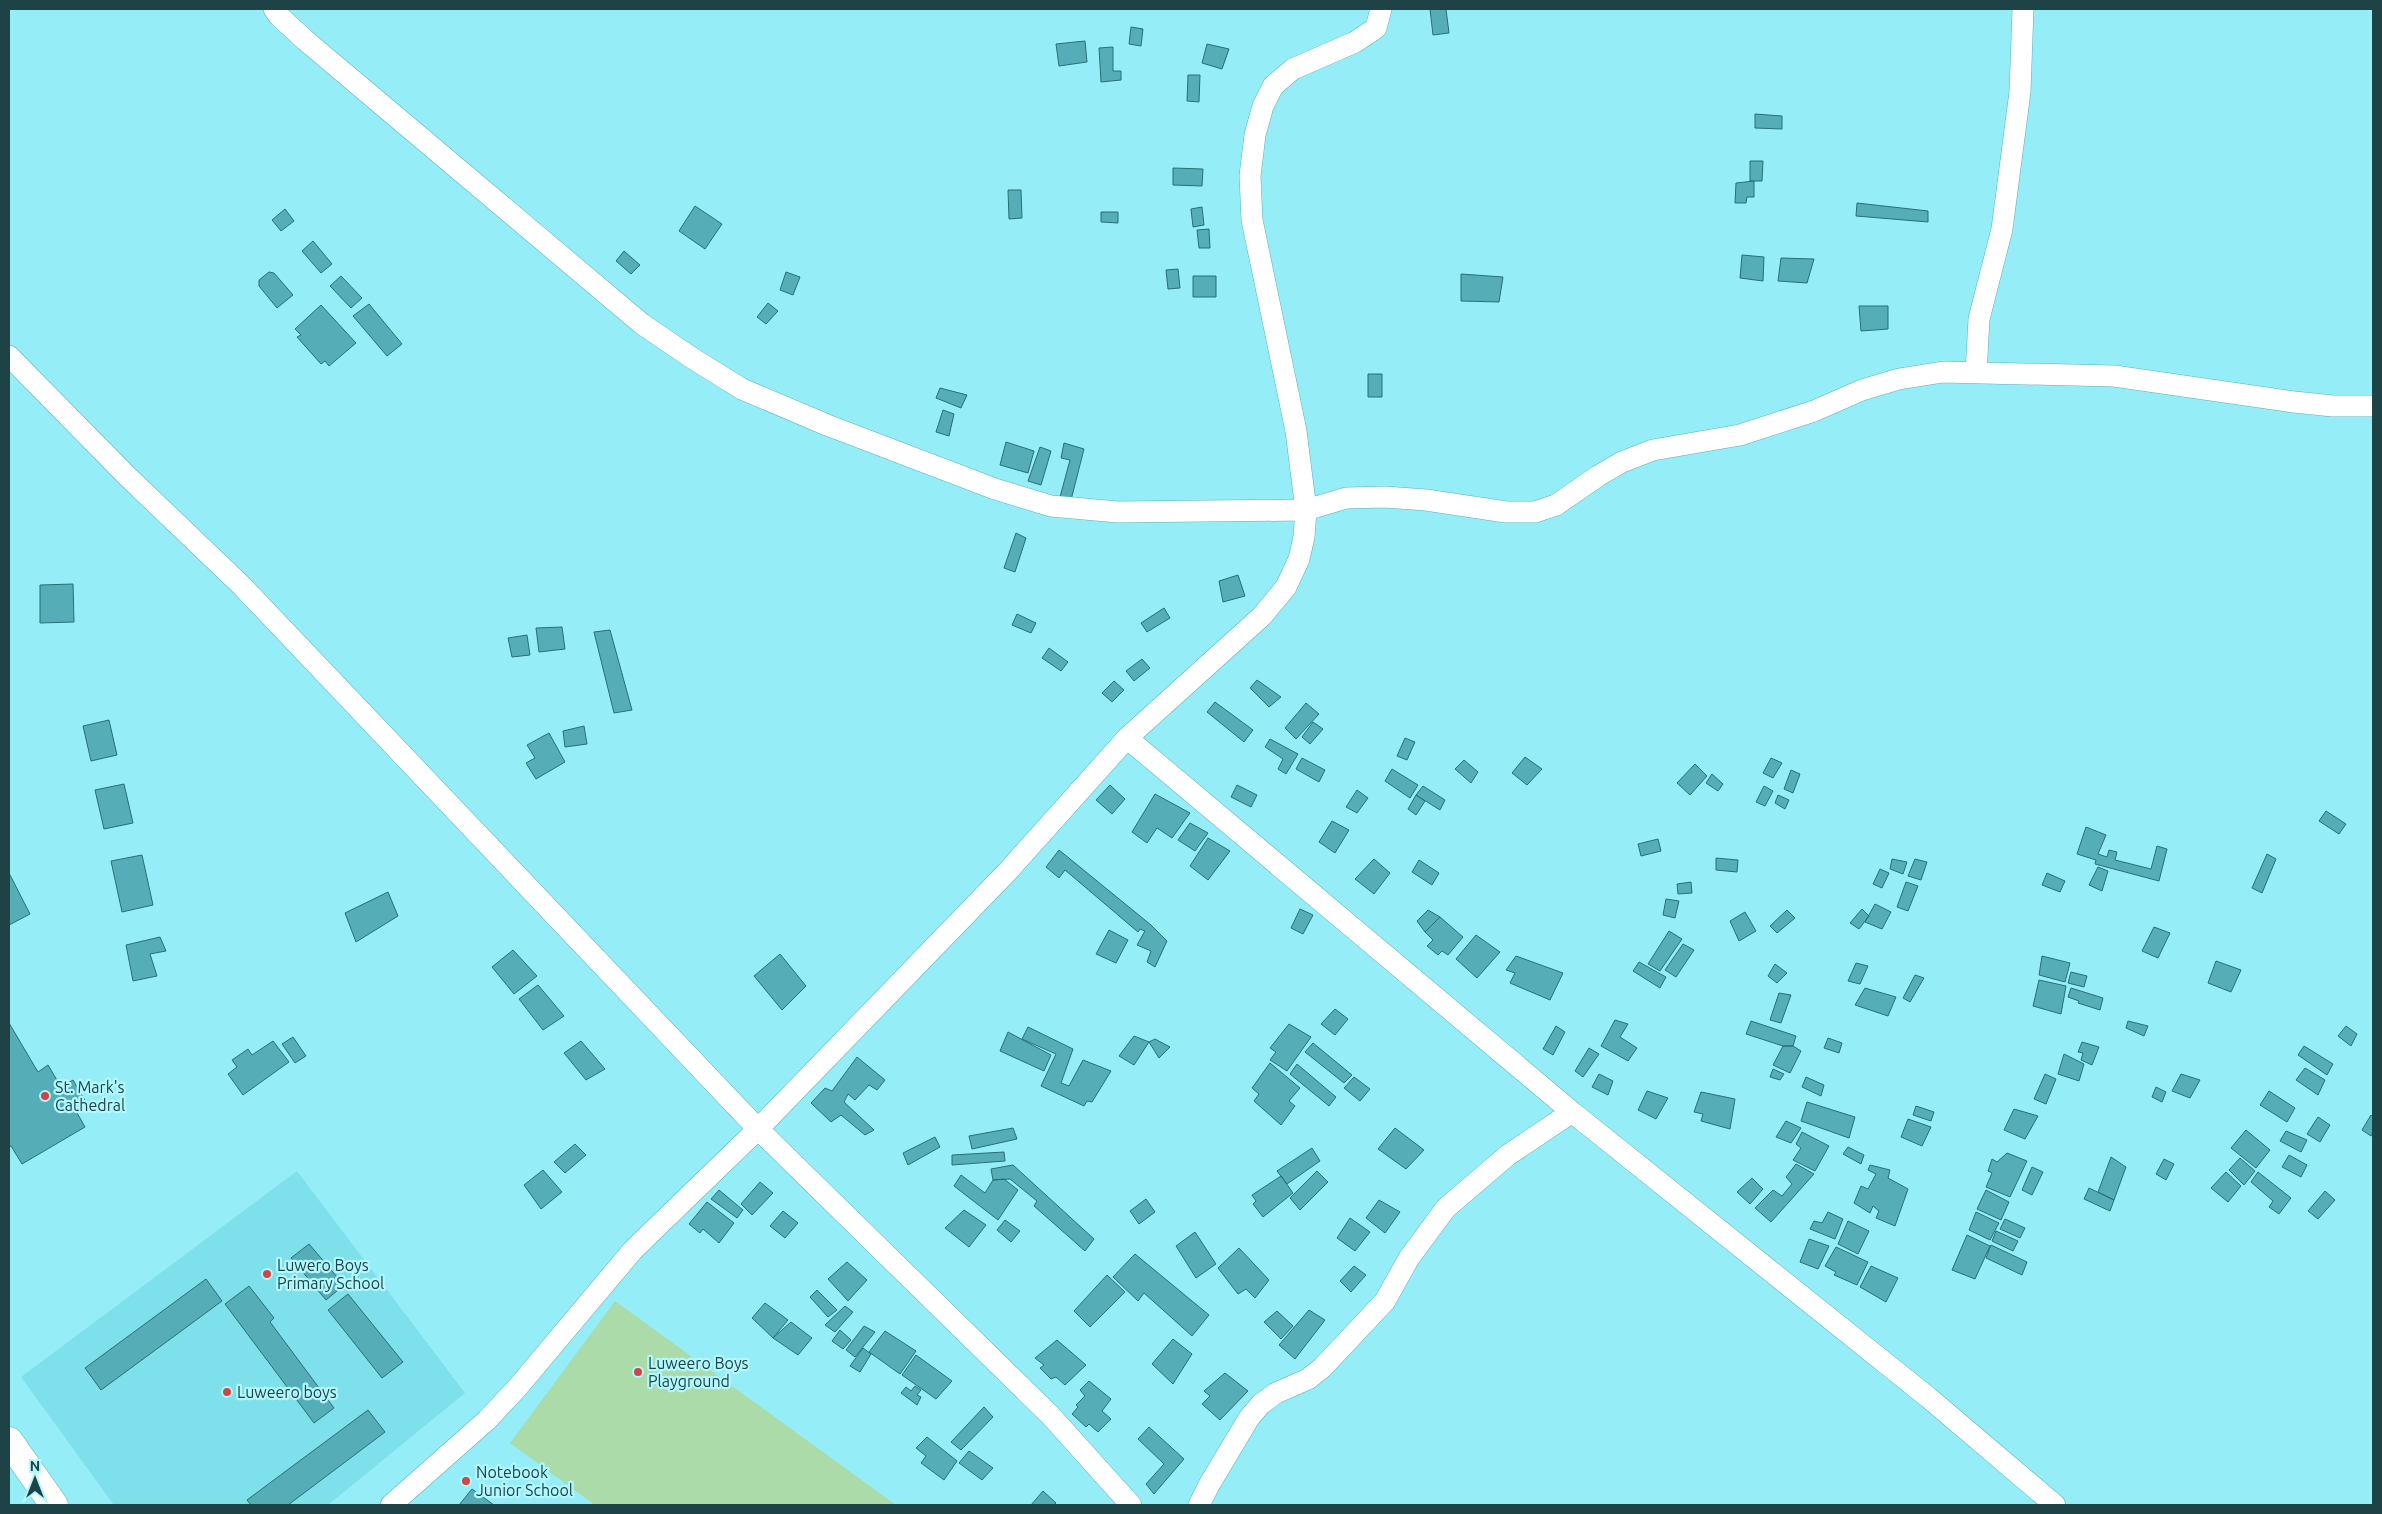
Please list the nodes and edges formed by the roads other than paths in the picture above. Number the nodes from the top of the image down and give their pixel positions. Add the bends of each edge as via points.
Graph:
1 (274, 9) edge
2 (1381, 9) edge
3 (2023, 9) edge
4 (9, 356) edge
5 (1976, 372) junction
6 (2373, 406) edge
7 (1306, 510) junction
8 (1127, 738) junction
9 (1572, 1112) junction
10 (758, 1129) junction
11 (9, 1440) edge
12 (54, 1505) edge
13 (391, 1505) edge
14 (1131, 1505) edge
15 (1199, 1505) edge
16 (2056, 1505) edge

1 - 7 street via 305,40 635,318 742,389 836,429 995,489 1051,506 1118,512
2 - 7 street via 1376,28 1356,42 1293,69 1273,86 1255,135 1250,176 1252,220 1296,431
3 - 5 street via 2020,92 2002,229 1979,319
4 - 10 street via 127,476 242,586
5 - 6 street via 2114,376 2294,402
5 - 7 street via 1943,372 1899,379 1740,435 1653,450 1622,462 1556,505 1535,512 1506,512 1384,497 1346,498
7 - 8 street via 1299,559 1286,587 1262,616
8 - 9 street
8 - 10 street via 1008,871
9 - 15 street via 1508,1155 1446,1208 1409,1258 1385,1301 1322,1368 1308,1380 1276,1393 1249,1418
9 - 16 street via 1929,1398
10 - 13 street via 633,1250 487,1420
10 - 14 street via 1051,1416
11 - 12 main road

